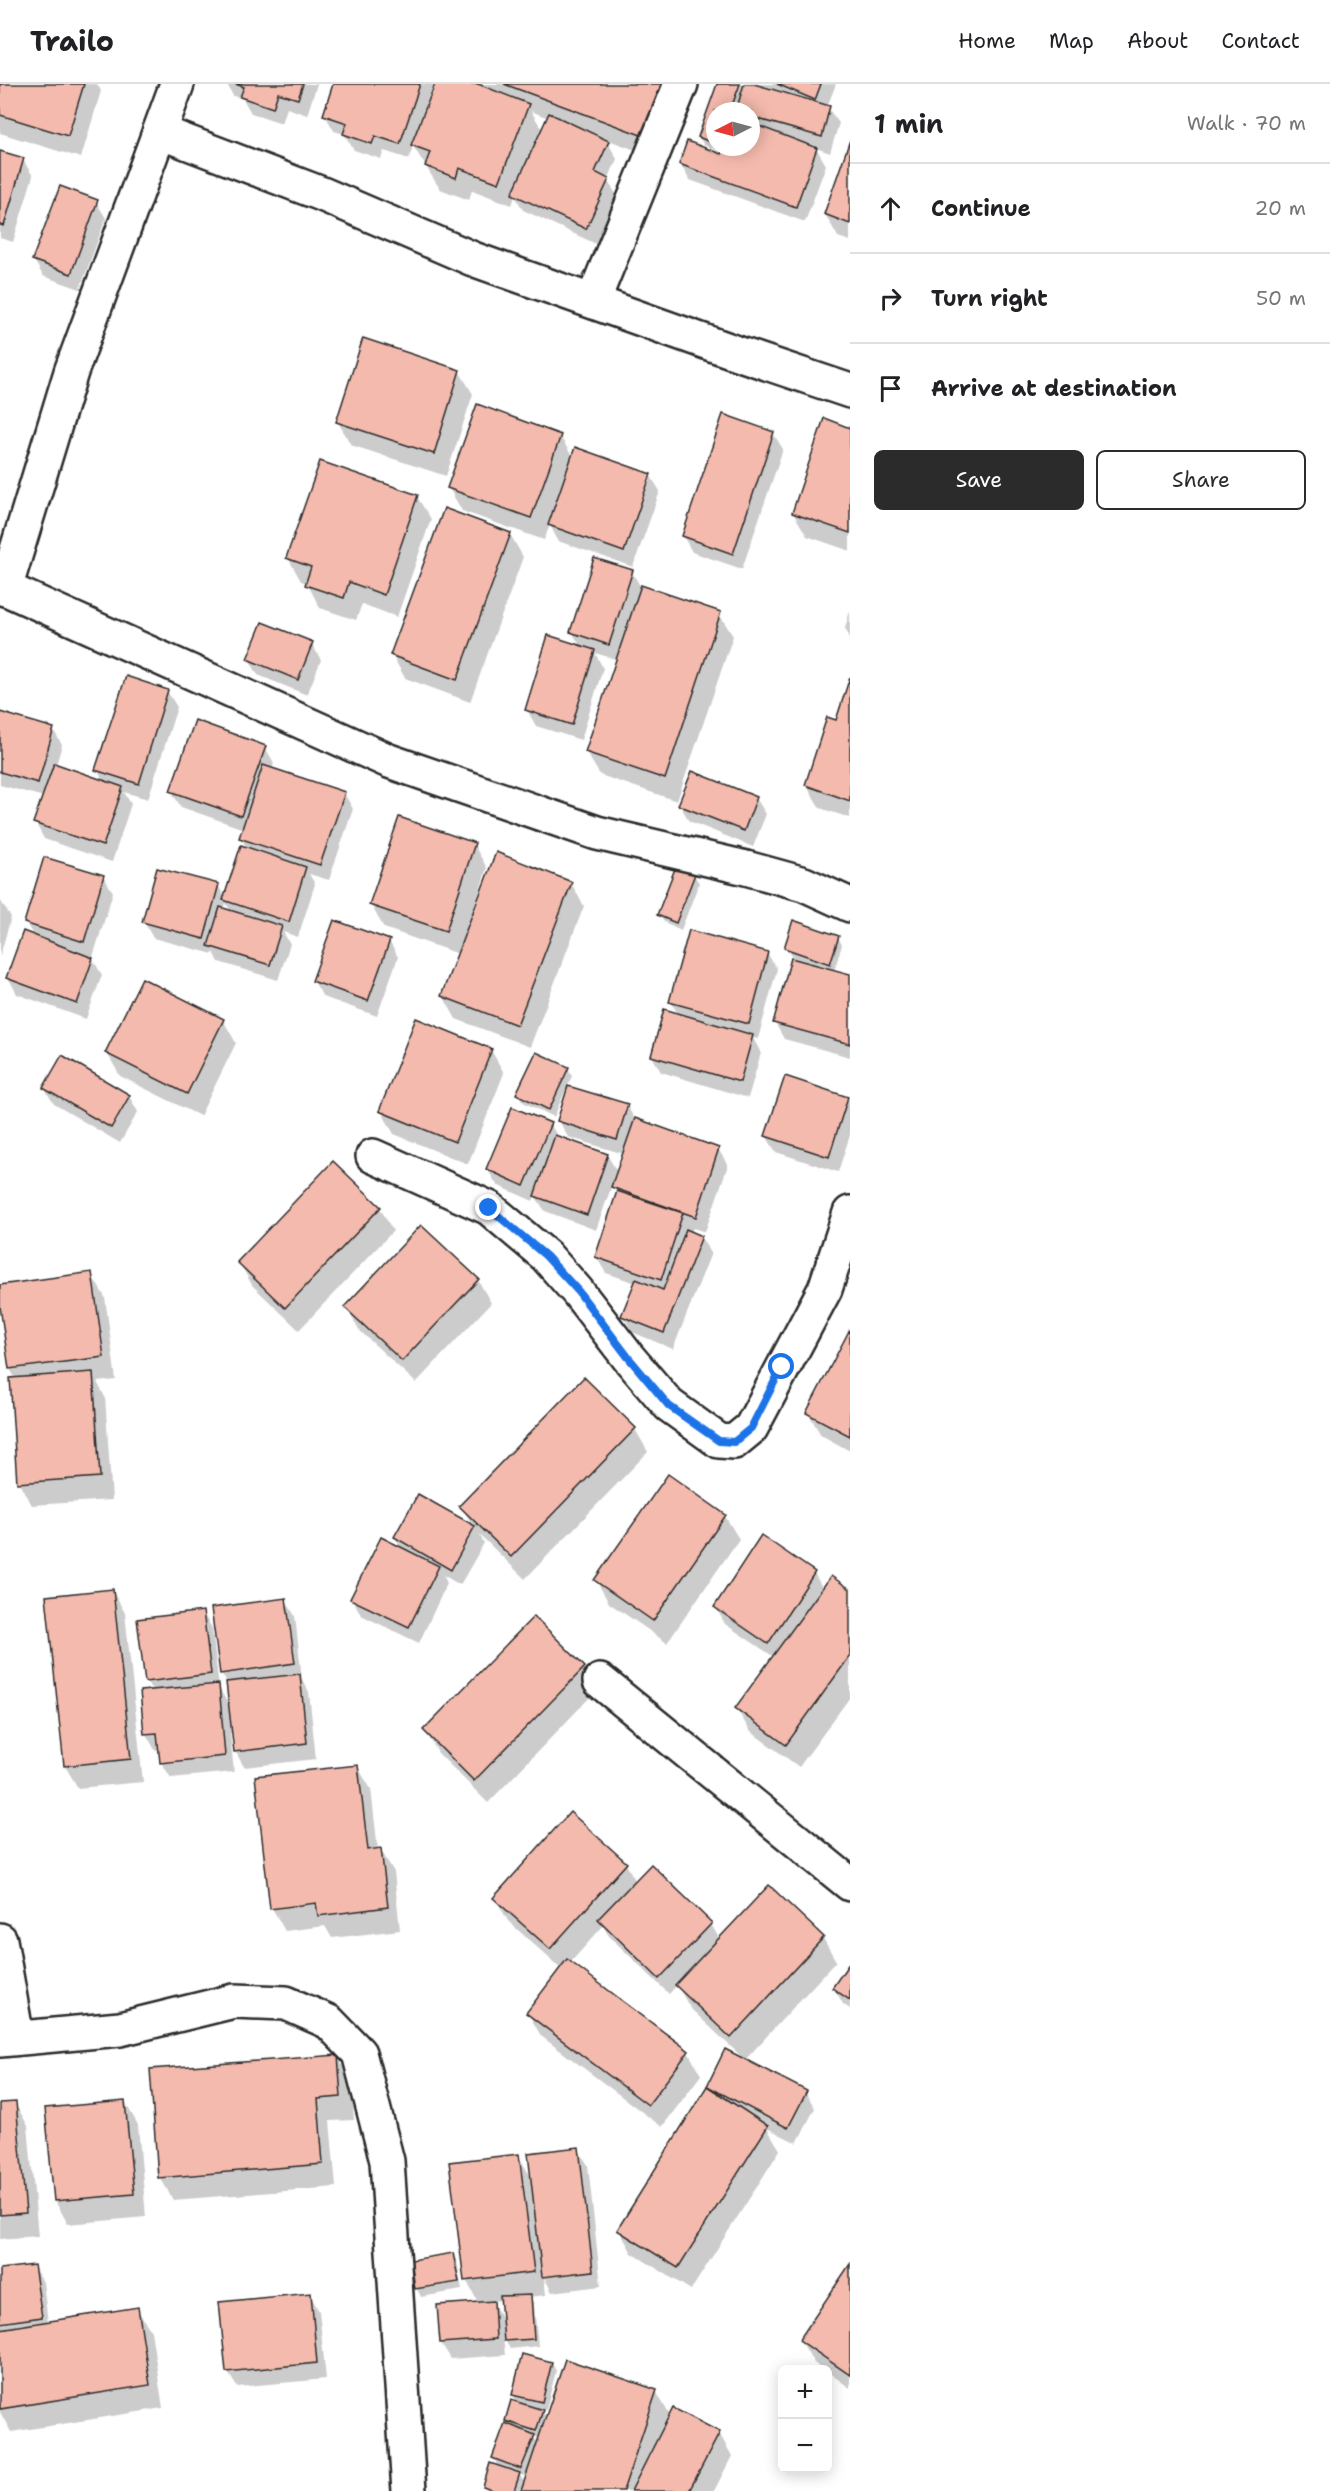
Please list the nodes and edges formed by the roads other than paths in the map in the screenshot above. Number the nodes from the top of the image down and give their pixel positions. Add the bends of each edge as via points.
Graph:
1 (177, 84) edge
2 (681, 84) edge
3 (160, 132) junction
4 (593, 301) junction
5 (850, 391) edge
6 (3, 587) edge
7 (850, 905) edge
8 (373, 1156) dead end
9 (850, 1213) edge
10 (600, 1681) dead end
11 (850, 1884) edge
12 (0, 1940) edge
13 (8, 2039) edge
14 (409, 2491) edge

1 - 3 street
2 - 4 street
3 - 4 street via 322,194 473,259
3 - 6 street via 71,372
4 - 5 street
6 - 7 street via 389,761 597,833 756,870 804,884
8 - 9 street via 489,1208 546,1256 578,1291 669,1406 719,1441 734,1442 751,1428 825,1289
10 - 11 street
12 - 13 street
13 - 14 street via 120,2029 234,2001 286,2003 329,2022 359,2053 387,2161

